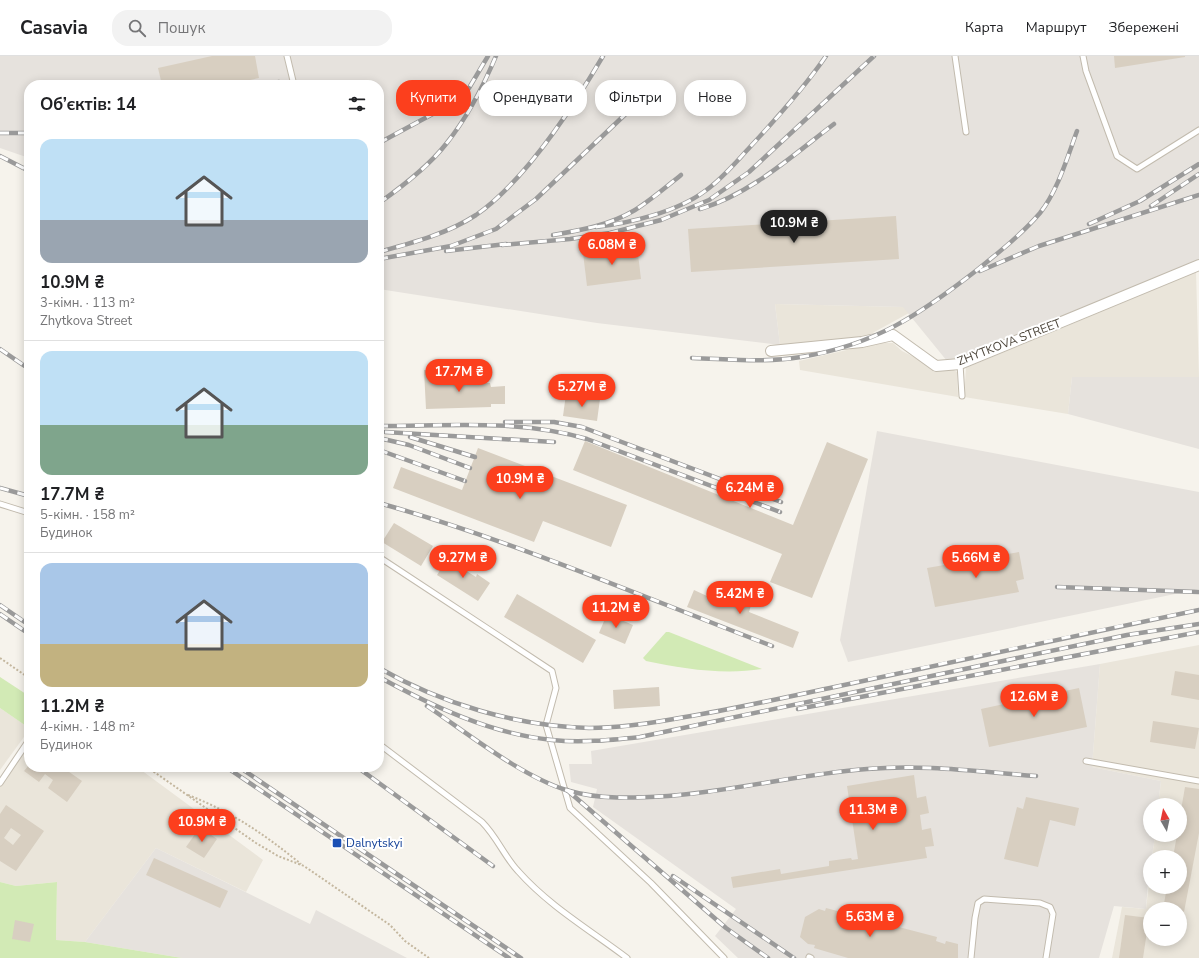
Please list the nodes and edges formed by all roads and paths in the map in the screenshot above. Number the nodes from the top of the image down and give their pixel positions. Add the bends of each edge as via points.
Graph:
1 (287, 56) edge
2 (955, 56) edge
3 (1084, 56) edge
4 (293, 80) edge
5 (1199, 130) edge
6 (966, 132) dead end
7 (1199, 265) edge
8 (771, 351) dead end
9 (960, 364) junction
10 (962, 396) dead end
11 (0, 504) edge
12 (24, 511) edge
13 (384, 560) edge
14 (0, 658) edge
15 (24, 675) edge
16 (24, 747) edge
17 (384, 748) edge
18 (1086, 761) dead end
19 (154, 772) edge
20 (1199, 781) edge
21 (0, 783) edge
22 (185, 794) junction
23 (304, 866) junction
24 (429, 958) edge
25 (627, 958) edge
26 (724, 958) edge
27 (971, 958) edge
28 (1046, 958) edge

1 - 4 lane
2 - 6 lane
3 - 5 lane via 1086,72 1117,156 1137,169
7 - 9 street, ZHYTKOVA STREET
8 - 9 street, ZHYTKOVA STREET via 862,342 893,335 936,366
9 - 10 lane
11 - 12 lane
13 - 26 lane via 552,670 556,688 546,725 570,808 651,883
14 - 15 path
16 - 21 lane
17 - 25 lane via 482,822 491,831 511,863 529,882 564,913
18 - 20 lane
19 - 22 path
22 - 23 path via 256,843 278,856
22 - 23 path via 218,807 262,833
23 - 24 path via 390,925 405,941
27 - 28 lane via 978,904 984,899 1040,903 1050,907 1053,914

